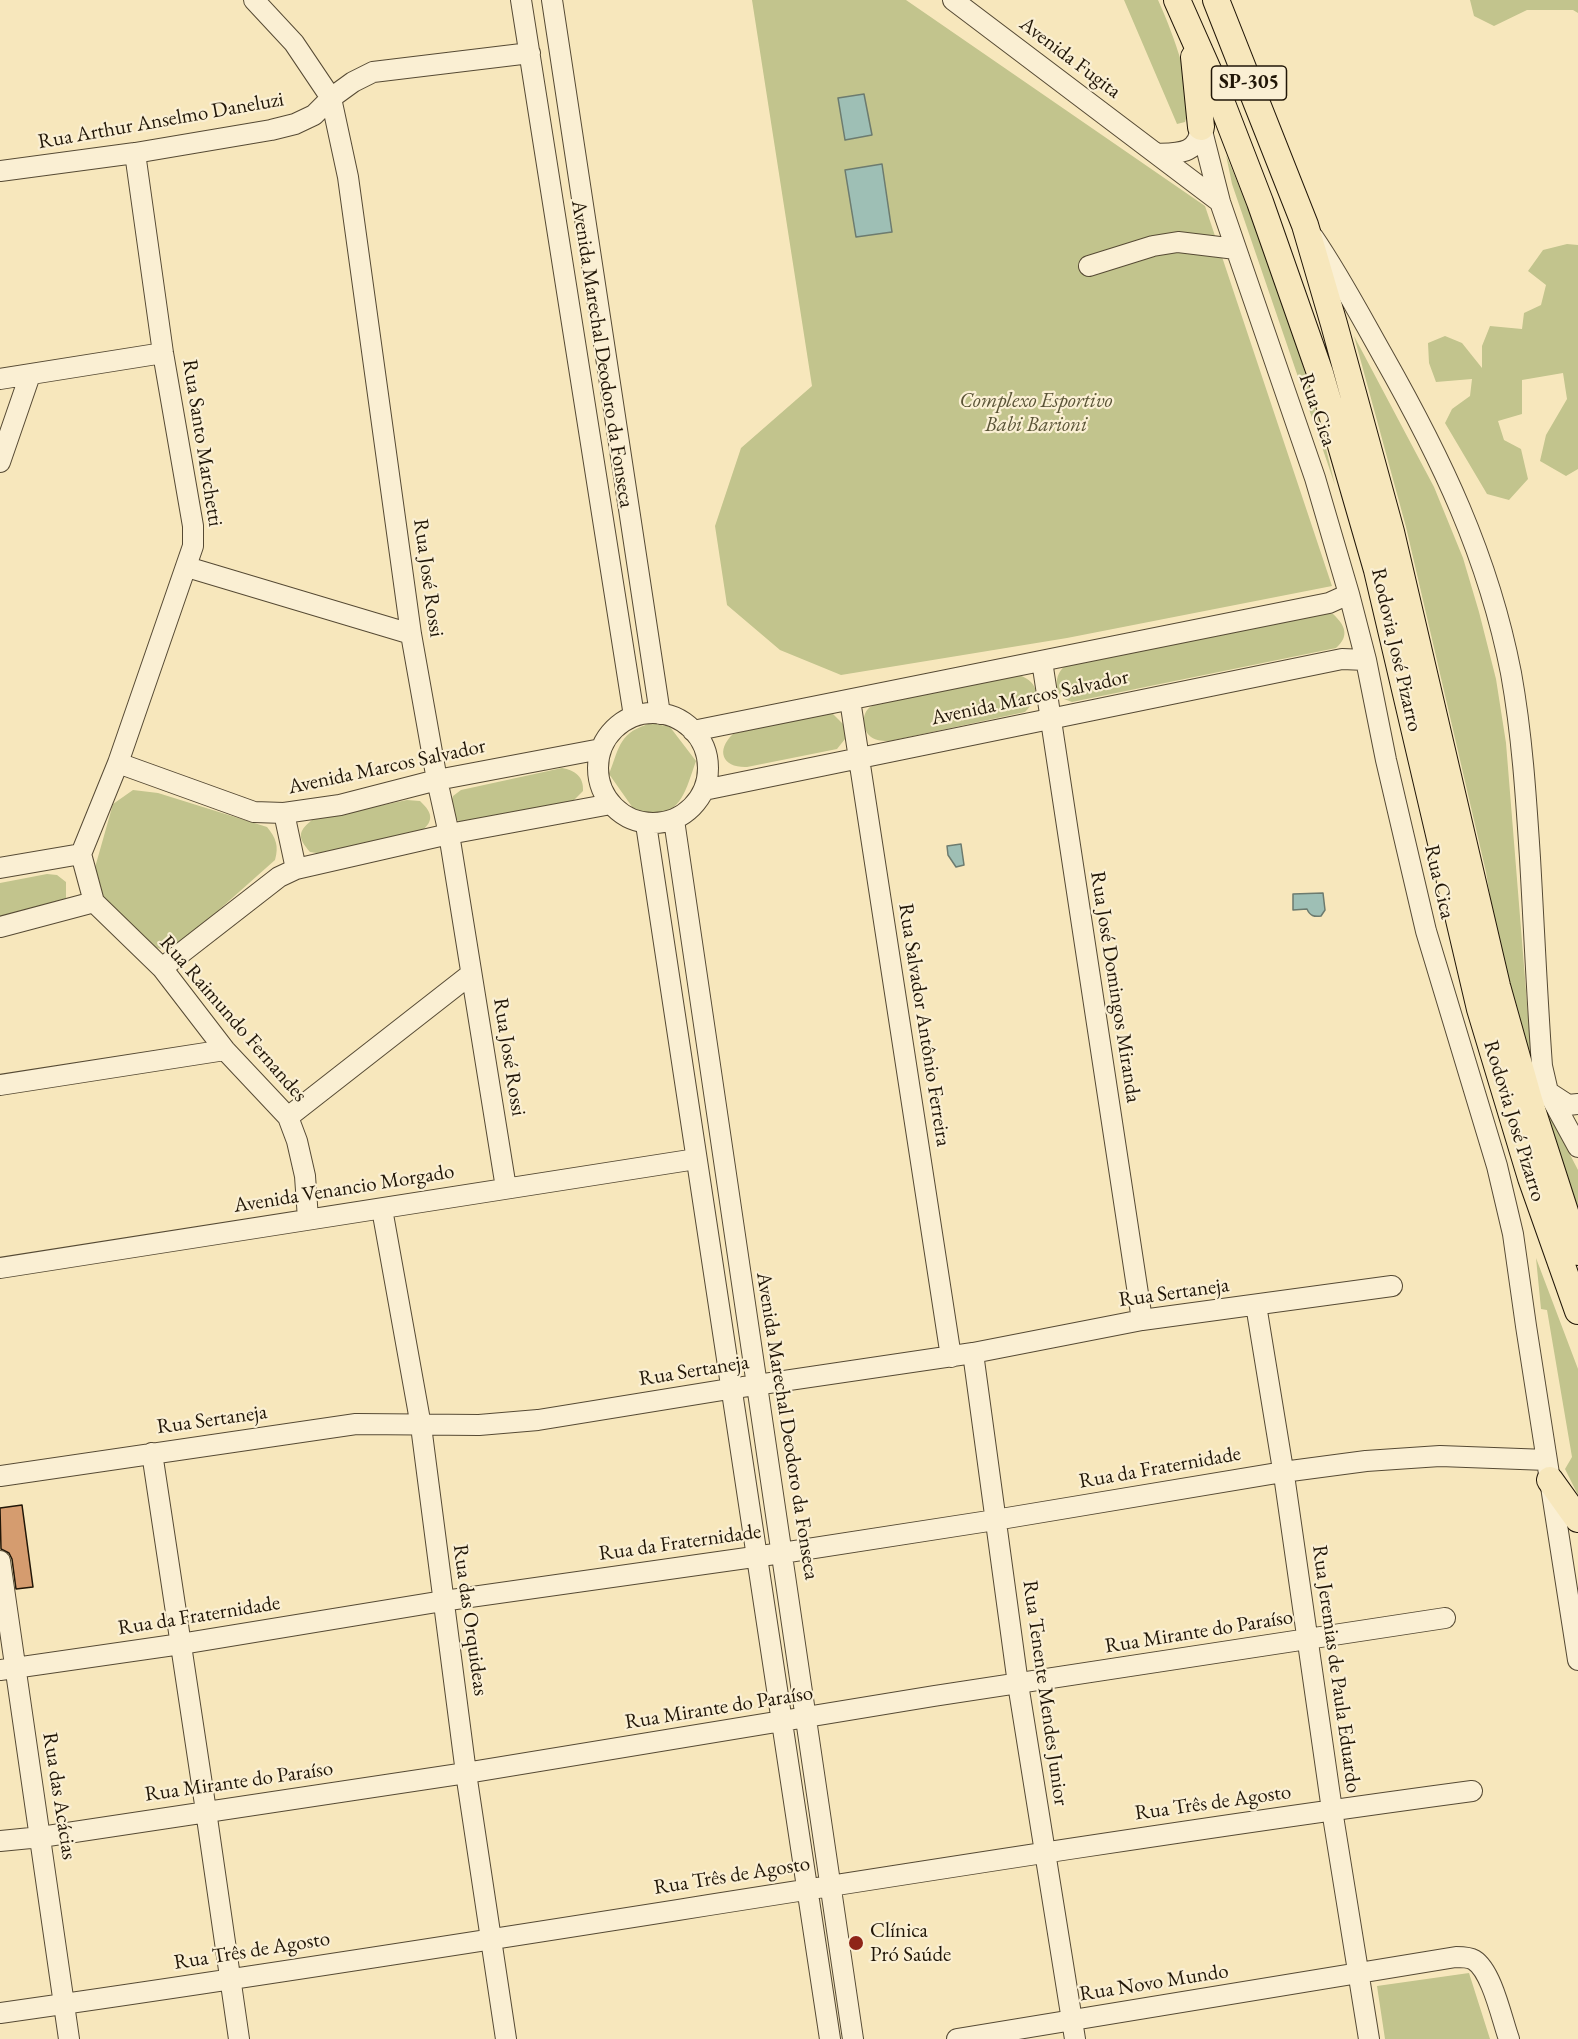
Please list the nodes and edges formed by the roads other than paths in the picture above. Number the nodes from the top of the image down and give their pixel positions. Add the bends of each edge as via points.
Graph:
1 (254, 0) edge
2 (521, 0) edge
3 (552, 0) edge
4 (953, 0) edge
5 (1177, 0) edge
6 (1216, 0) edge
7 (1191, 30) junction
8 (530, 53) junction
9 (332, 98) junction
10 (1202, 127) junction
11 (135, 153) junction
12 (1157, 154) junction
13 (0, 171) edge
14 (1220, 202) junction
15 (1305, 225) junction
16 (1236, 249) junction
17 (1089, 266) dead end
18 (163, 353) junction
19 (30, 375) junction
20 (0, 379) edge
21 (0, 462) edge
22 (187, 567) junction
23 (1349, 594) junction
24 (411, 633) junction
25 (1366, 660) junction
26 (1042, 661) junction
27 (849, 700) junction
28 (660, 714) junction
29 (634, 716) junction
30 (1050, 718) junction
31 (693, 731) junction
32 (601, 749) junction
33 (859, 758) junction
34 (118, 763) junction
35 (437, 780) junction
36 (704, 790) junction
37 (610, 804) junction
38 (284, 813) junction
39 (674, 820) junction
40 (646, 824) junction
41 (449, 834) junction
42 (81, 854) junction
43 (0, 868) edge
44 (296, 869) junction
45 (94, 902) junction
46 (0, 927) edge
47 (162, 968) junction
48 (471, 974) junction
49 (225, 1050) junction
50 (0, 1085) edge
51 (1538, 1096) junction
52 (1578, 1104) edge
53 (288, 1117) junction
54 (1578, 1147) edge
55 (696, 1159) junction
56 (506, 1188) junction
57 (382, 1209) junction
58 (308, 1219) junction
59 (1578, 1252) edge
60 (0, 1268) edge
61 (1392, 1286) dead end
62 (1256, 1305) junction
63 (1578, 1311) edge
64 (1142, 1320) junction
65 (973, 1353) junction
66 (951, 1357) junction
67 (756, 1386) junction
68 (729, 1389) junction
69 (420, 1426) junction
70 (152, 1453) junction
71 (1548, 1470) junction
72 (1283, 1472) junction
73 (0, 1476) edge
74 (1578, 1519) edge
75 (995, 1520) junction
76 (782, 1553) junction
77 (756, 1556) junction
78 (0, 1561) edge
79 (443, 1601) junction
80 (1445, 1618) dead end
81 (1309, 1640) junction
82 (180, 1644) junction
83 (1578, 1660) edge
84 (7, 1669) edge
85 (1018, 1684) junction
86 (805, 1718) junction
87 (781, 1722) junction
88 (466, 1773) junction
89 (1472, 1791) dead end
90 (1332, 1810) junction
91 (206, 1811) junction
92 (41, 1837) junction
93 (0, 1841) edge
94 (1044, 1851) junction
95 (830, 1885) junction
96 (806, 1890) junction
97 (490, 1938) junction
98 (1359, 1973) junction
99 (230, 1979) junction
100 (64, 2004) junction
101 (0, 2013) edge
102 (1073, 2030) edge
103 (69, 2039) edge
104 (239, 2039) edge
105 (506, 2039) edge
106 (830, 2039) edge
107 (853, 2039) edge
108 (957, 2039) edge
109 (1369, 2039) edge
110 (1509, 2039) edge

1 - 9 street, Rua José Rossi via 294,43
2 - 8 street, Avenida Marechal Deodoro da Fonseca
3 - 28 street, Avenida Marechal Deodoro da Fonseca
4 - 12 street, Avenida Fugita
5 - 7 main road, Rodovia José Pizarro
6 - 15 main road, Rodovia José Pizarro / SP-305
7 - 10 main road
7 - 63 main road, Rodovia José Pizarro via 1260,202 1320,373 1377,570 1480,1009 1531,1178
8 - 9 street, Rua Arthur Anselmo Daneluzi via 373,72
8 - 29 street, Avenida Marechal Deodoro da Fonseca
9 - 11 street, Rua Arthur Anselmo Daneluzi via 314,115 295,124
9 - 24 street, Rua José Rossi via 348,177
10 - 12 street via 1200,139 1190,149
10 - 14 street, Rua Cica
11 - 13 street, Rua Arthur Anselmo Daneluzi
11 - 18 street, Rua Santo Marchetti
12 - 14 street, Avenida Fugita
14 - 16 street, Rua Cica
15 - 51 main road, Rodovia José Pizarro via 1391,532 1487,944
15 - 51 street via 1333,266 1423,426 1477,549 1495,606 1511,672 1522,748 1542,1066
16 - 17 street via 1170,243
16 - 23 street, Rua Cica via 1315,478
18 - 19 street
18 - 22 street, Rua Santo Marchetti via 194,526
19 - 20 street
19 - 21 street
22 - 24 street
22 - 34 street, Rua Santo Marchetti
23 - 25 street, Rua Cica
23 - 26 street, Avenida Marcos Salvador via 1329,603
24 - 35 street, Rua José Rossi
25 - 30 street, Avenida Marcos Salvador via 1342,659
25 - 71 street, Rua Cica via 1426,931 1497,1166 1513,1234
26 - 27 street, Avenida Marcos Salvador
26 - 30 street, Rua José Domingos Miranda
27 - 31 street, Avenida Marcos Salvador
27 - 33 street, Rua Salvador Antônio Ferreira
28 - 29 street
28 - 31 street via 678,719
29 - 32 street via 614,729
30 - 33 street, Avenida Marcos Salvador
30 - 64 street, Rua José Domingos Miranda
31 - 36 street via 707,759
32 - 35 street, Avenida Marcos Salvador
32 - 37 street via 598,778
33 - 36 street, Avenida Marcos Salvador
33 - 66 street, Rua Salvador Antônio Ferreira
34 - 38 street, Avenida Marcos Salvador via 254,812
34 - 42 street, Rua Santo Marchetti
35 - 38 street, Avenida Marcos Salvador via 340,805
35 - 41 street, Rua José Rossi
36 - 39 street via 692,808
37 - 40 street
37 - 41 street
38 - 44 street
39 - 40 street
39 - 67 street, Avenida Marechal Deodoro da Fonseca
40 - 55 street
41 - 44 street
41 - 48 street, Rua José Rossi
42 - 43 street
42 - 45 street
44 - 47 street via 279,877
45 - 46 street
45 - 47 street, Rua Raimundo Fernandes
47 - 49 street, Rua Raimundo Fernandes
48 - 53 street
48 - 56 street, Rua José Rossi
49 - 50 street
49 - 53 street, Rua Raimundo Fernandes
51 - 52 street
51 - 54 street
51 - 59 main road, Rodovia José Pizarro
53 - 58 street, Rua Raimundo Fernandes via 305,1176
55 - 56 street, Avenida Venancio Morgado
55 - 68 street
56 - 57 street, Avenida Venancio Morgado
57 - 58 street, Avenida Venancio Morgado
57 - 69 street, Rua das Orquideas
58 - 60 street, Avenida Venancio Morgado
61 - 62 street, Rua Sertaneja
62 - 64 street, Rua Sertaneja
62 - 72 street, Rua Jeremias de Paula Eduardo
64 - 65 street, Rua Sertaneja
65 - 66 street, Rua Sertaneja
65 - 75 street, Rua Tenente Mendes Junior
66 - 67 street, Rua Sertaneja
67 - 68 street, Rua Sertaneja
67 - 76 street, Avenida Marechal Deodoro da Fonseca
68 - 69 street, Rua Sertaneja via 538,1420
68 - 77 street
69 - 70 street, Rua Sertaneja via 356,1425
69 - 79 street, Rua das Orquideas
70 - 73 street, Rua Sertaneja
70 - 82 street
71 - 72 street, Rua da Fraternidade via 1440,1456
71 - 74 main road
71 - 83 street, Rua Cica
72 - 75 street, Rua da Fraternidade
72 - 81 street, Rua Jeremias de Paula Eduardo
75 - 76 street, Rua da Fraternidade
75 - 85 street, Rua Tenente Mendes Junior
76 - 77 street, Rua da Fraternidade
76 - 86 street, Avenida Marechal Deodoro da Fonseca
77 - 79 street, Rua da Fraternidade
77 - 87 street
78 - 84 street, Rua das Acácias
79 - 82 street, Rua da Fraternidade
79 - 88 street, Rua das Orquideas
80 - 81 street, Rua Mirante do Paraíso
81 - 85 street, Rua Mirante do Paraíso
81 - 90 street, Rua Jeremias de Paula Eduardo
82 - 84 street, Rua da Fraternidade
82 - 91 street
84 - 92 street, Rua das Acácias
85 - 86 street, Rua Mirante do Paraíso
85 - 94 street, Rua Tenente Mendes Junior
86 - 87 street, Rua Mirante do Paraíso
86 - 95 street, Avenida Marechal Deodoro da Fonseca
87 - 88 street, Rua Mirante do Paraíso
87 - 96 street
88 - 91 street, Rua Mirante do Paraíso
88 - 97 street, Rua das Orquideas
89 - 90 street, Rua Três de Agosto
90 - 94 street, Rua Três de Agosto
90 - 98 street, Rua Jeremias de Paula Eduardo
91 - 92 street, Rua Mirante do Paraíso
91 - 99 street
92 - 93 street, Rua Mirante do Paraíso
92 - 100 street, Rua das Acácias
94 - 95 street, Rua Três de Agosto
94 - 102 street, Rua Tenente Mendes Junior
95 - 96 street, Rua Três de Agosto
95 - 107 street, Avenida Marechal Deodoro da Fonseca
96 - 97 street, Rua Três de Agosto
96 - 106 street
97 - 99 street, Rua Três de Agosto
97 - 105 street, Rua das Orquideas
98 - 102 street, Rua Novo Mundo
98 - 109 street, Rua Jeremias de Paula Eduardo
98 - 110 street, Rua Novo Mundo via 1467,1957 1484,1970
99 - 100 street, Rua Três de Agosto
99 - 104 street
100 - 101 street, Rua Três de Agosto
100 - 103 street, Rua das Acácias
102 - 108 street, Rua Novo Mundo

